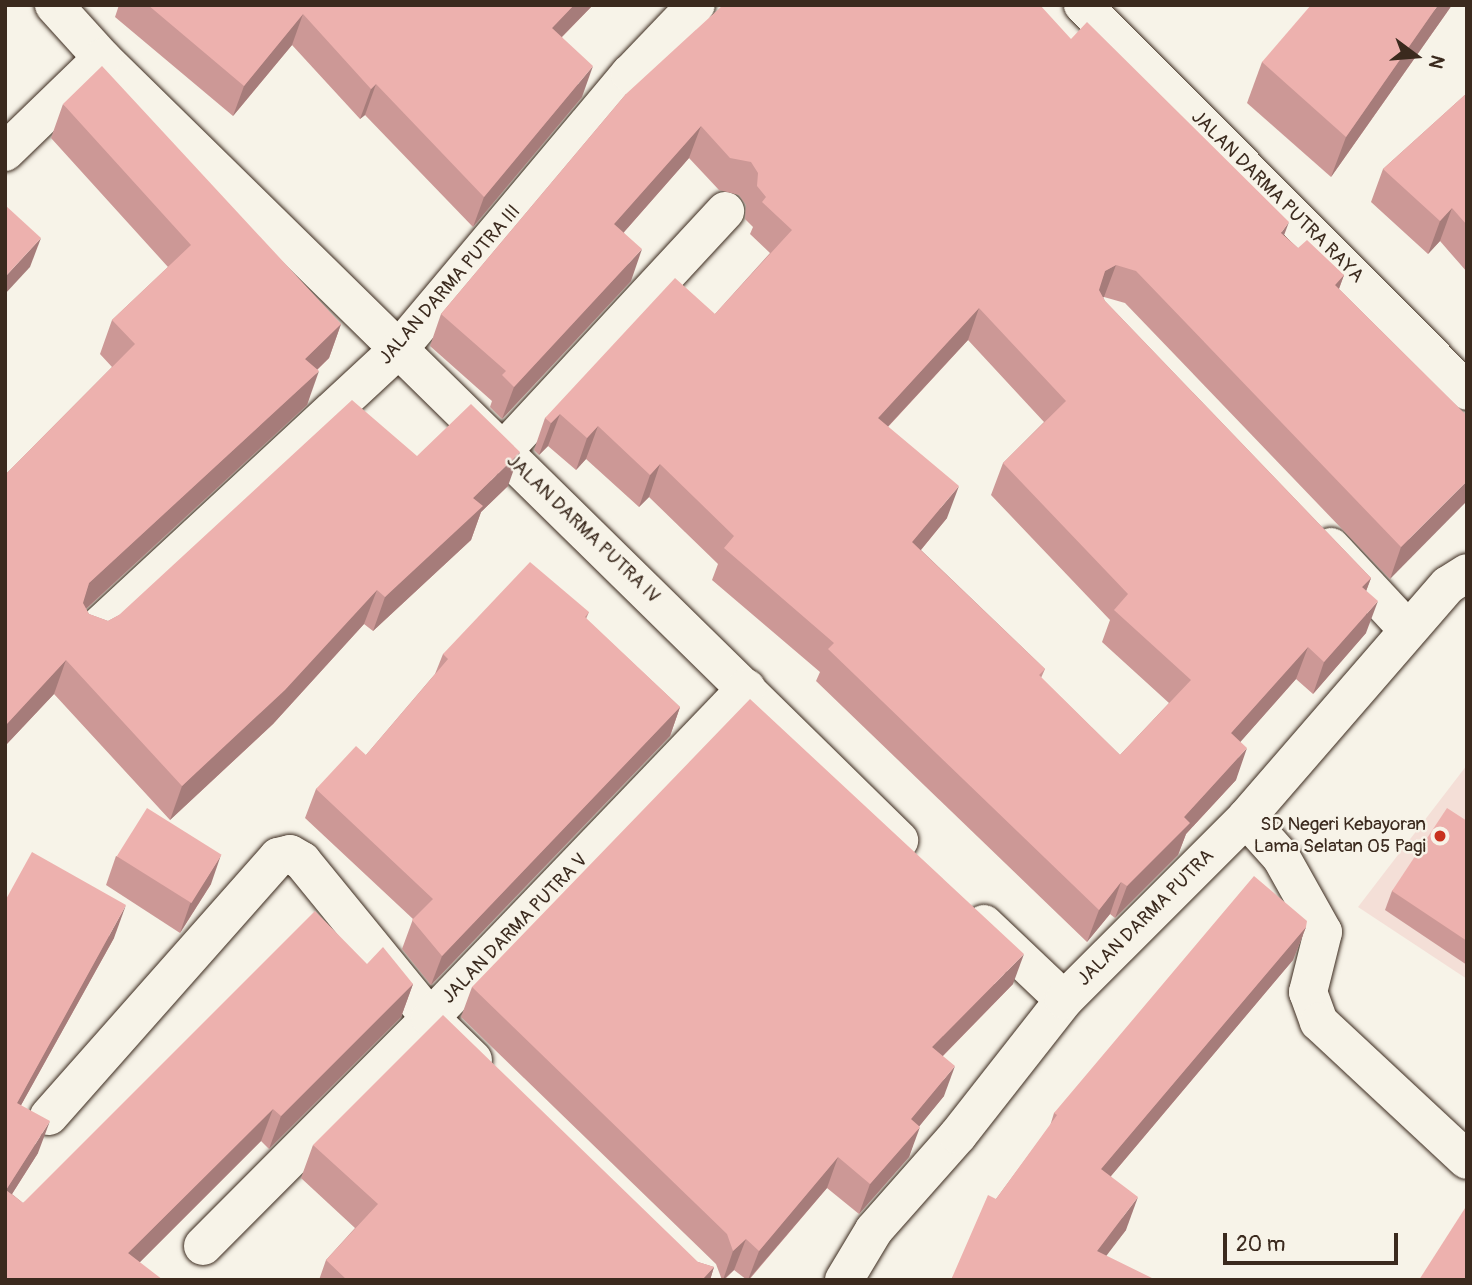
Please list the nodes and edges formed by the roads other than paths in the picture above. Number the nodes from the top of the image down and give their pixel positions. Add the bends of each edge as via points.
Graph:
1 (54, 5) edge
2 (696, 5) edge
3 (1083, 5) edge
4 (102, 58) junction
5 (5, 152) edge
6 (725, 211) dead end
7 (398, 350) junction
8 (1467, 391) edge
9 (503, 451) junction
10 (1309, 524) edge
11 (1467, 573) edge
12 (1408, 630) junction
13 (92, 633) edge
14 (746, 688) junction
15 (1246, 818) junction
16 (922, 863) edge
17 (961, 901) edge
18 (1064, 1000) junction
19 (430, 1018) junction
20 (500, 1086) edge
21 (49, 1116) dead end
22 (1467, 1160) edge
23 (204, 1246) dead end
24 (844, 1280) edge

1 - 4 street, JALAN DARMA PUTRA IV
2 - 7 street, JALAN DARMA PUTRA III via 630,74
3 - 8 street, JALAN DARMA PUTRA RAYA
4 - 5 street
4 - 7 street, JALAN DARMA PUTRA IV
6 - 9 street
7 - 9 street, JALAN DARMA PUTRA IV
7 - 13 street, JALAN DARMA PUTRA III
9 - 14 street, JALAN DARMA PUTRA IV
10 - 12 street
11 - 12 street, JALAN DARMA PUTRA via 1448,585
12 - 15 street, JALAN DARMA PUTRA
14 - 16 street, JALAN DARMA PUTRA IV
14 - 19 street, JALAN DARMA PUTRA V
15 - 18 street, JALAN DARMA PUTRA
15 - 22 street via 1281,857 1323,932 1308,992 1319,1022
17 - 18 street
18 - 24 street, JALAN DARMA PUTRA via 958,1135 874,1230
19 - 20 street, JALAN DARMA PUTRA V
19 - 21 street via 302,861 289,854 278,857
19 - 23 street

